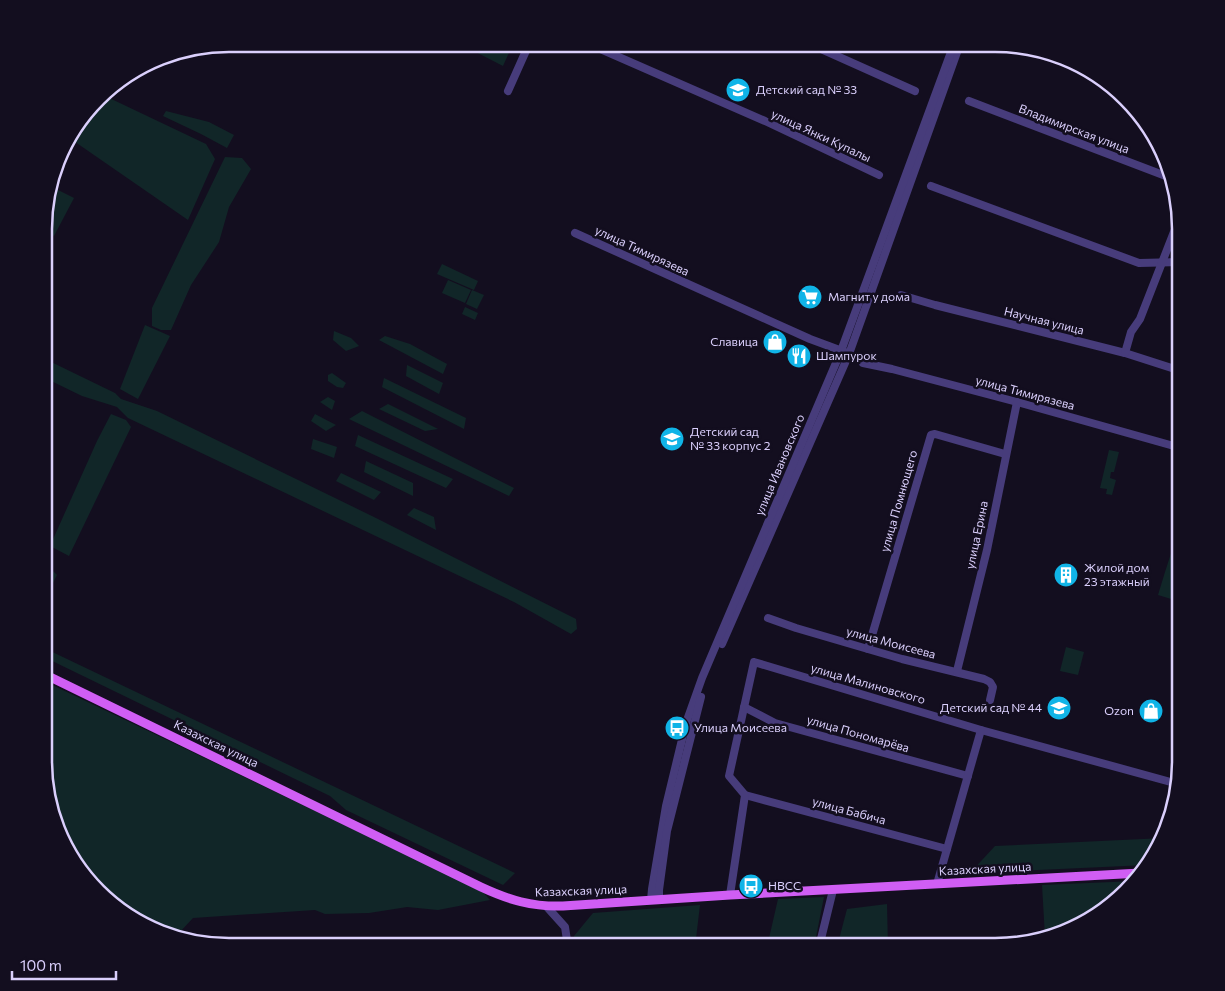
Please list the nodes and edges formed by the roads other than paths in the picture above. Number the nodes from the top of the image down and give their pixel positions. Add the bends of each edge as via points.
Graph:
1 (525, 52) edge
2 (608, 52) edge
3 (829, 53) edge
4 (951, 53) edge
5 (957, 53) edge
6 (508, 91) dead end
7 (914, 91) dead end
8 (969, 101) dead end
9 (1164, 175) edge
10 (879, 176) dead end
11 (931, 186) dead end
12 (575, 233) dead end
13 (1172, 238) edge
14 (1172, 262) edge
15 (1163, 263) junction
16 (901, 295) dead end
17 (841, 351) junction
18 (1125, 353) junction
19 (849, 354) junction
20 (863, 363) dead end
21 (1172, 368) edge
22 (1017, 402) junction
23 (1172, 445) edge
24 (1005, 454) junction
25 (768, 618) dead end
26 (868, 649) junction
27 (957, 671) junction
28 (53, 678) edge
29 (990, 700) dead end
30 (744, 707) junction
31 (981, 730) junction
32 (968, 776) junction
33 (1171, 782) edge
34 (745, 794) junction
35 (947, 850) junction
36 (1133, 873) edge
37 (937, 884) junction
38 (833, 890) junction
39 (730, 896) junction
40 (655, 900) junction
41 (547, 907) junction
42 (567, 938) edge
43 (821, 938) edge

1 - 6 street
2 - 10 street, улица Янки Купалы
3 - 7 street
4 - 17 street, улица Ивановского
5 - 19 street, улица Ивановского
8 - 9 street, Владимирская улица
11 - 15 street via 1139,263
12 - 17 street, улица Тимирязева
13 - 15 street
14 - 15 street
15 - 18 street
16 - 18 street, Научная улица
17 - 19 street, улица Тимирязева
17 - 40 street, улица Ивановского via 686,723 666,806 652,889
18 - 21 street, Научная улица
19 - 40 street, улица Ивановского via 707,679 667,831
20 - 22 street, улица Тимирязева
22 - 23 street, улица Тимирязева
22 - 24 street, улица Ерина
24 - 26 street, улица Помнющего via 931,435
24 - 27 street, улица Ерина via 987,550
25 - 26 street, улица Моисеева
26 - 27 street, улица Моисеева
27 - 29 street, улица Моисеева via 990,682 993,687
28 - 41 main road, Казахская улица via 498,895 524,904
30 - 31 street, улица Малиновского via 754,662
30 - 32 street, улица Пономарёва via 775,722
30 - 34 street via 729,776
31 - 32 street
31 - 33 street, улица Малиновского
32 - 35 street
34 - 35 street, улица Бабича
34 - 39 street
35 - 37 street
36 - 37 main road, Казахская улица
37 - 38 main road, Казахская улица
38 - 39 main road, Казахская улица
38 - 43 street
39 - 40 main road, Казахская улица
40 - 41 main road, Казахская улица
41 - 42 street via 565,927

